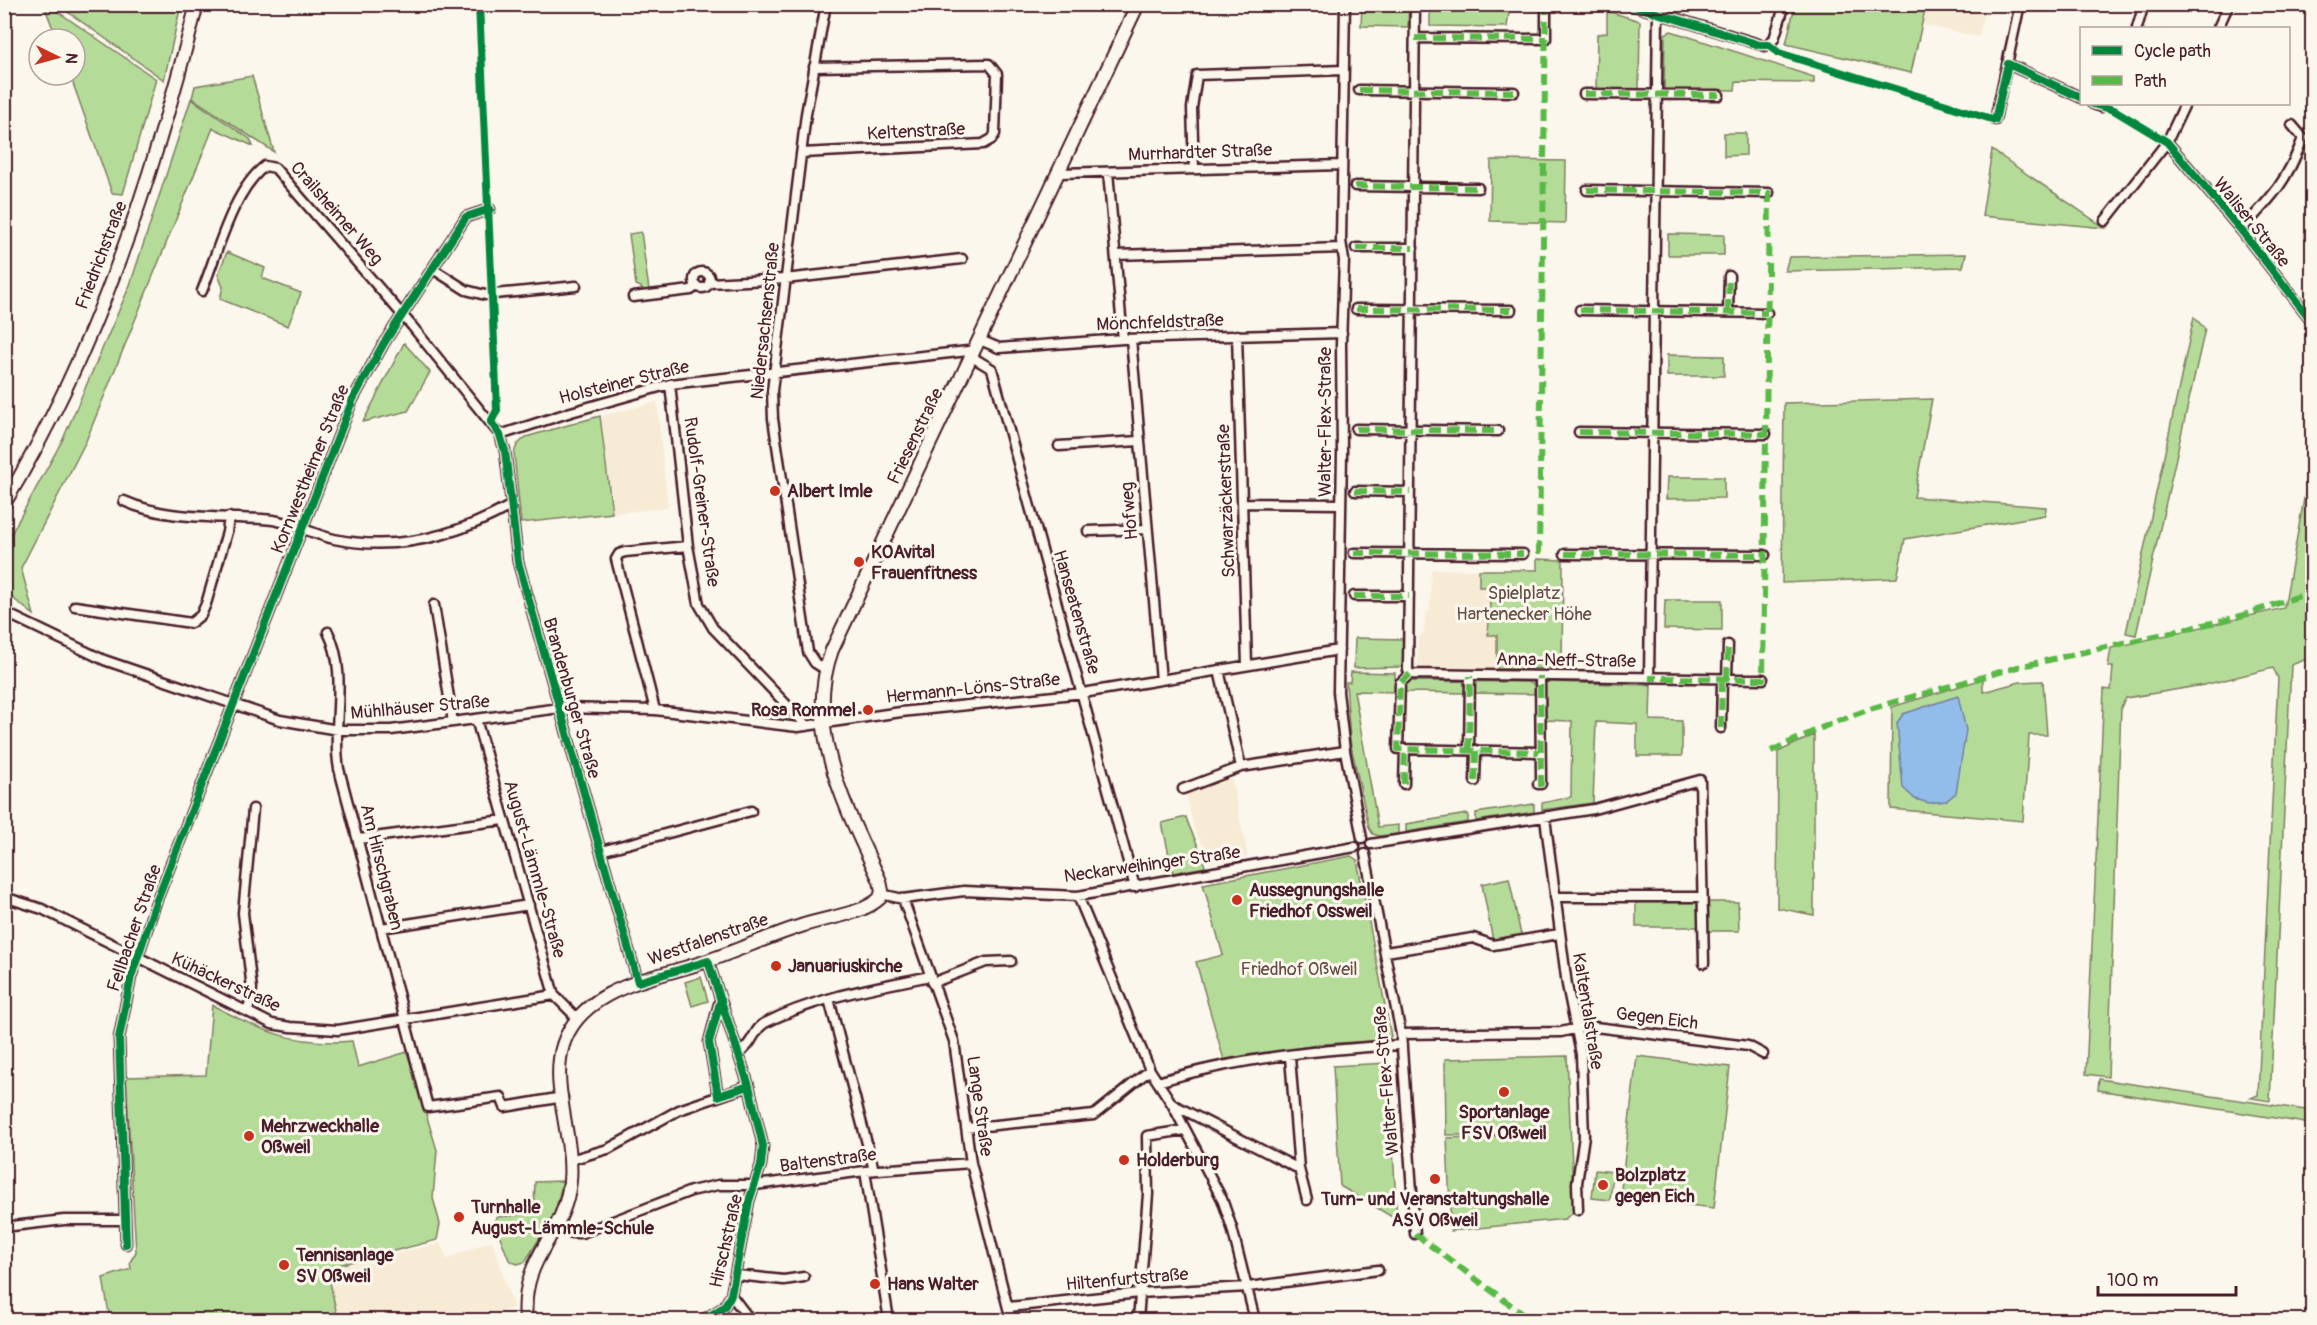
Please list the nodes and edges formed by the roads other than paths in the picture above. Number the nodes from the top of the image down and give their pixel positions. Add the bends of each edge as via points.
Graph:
1 (197, 4) edge
2 (826, 4) edge
3 (1138, 4) edge
4 (1345, 4) edge
5 (1415, 4) edge
6 (1546, 4) edge
7 (1628, 4) edge
8 (1785, 4) edge
9 (2020, 4) edge
10 (2144, 4) edge
11 (2229, 4) edge
12 (1658, 14) junction
13 (2137, 27) edge
14 (2218, 27) edge
15 (1415, 38) junction
16 (2008, 64) junction
17 (814, 67) junction
18 (1344, 70) junction
19 (1359, 90) dead end
20 (1414, 91) junction
21 (1514, 92) dead end
22 (1584, 94) dead end
23 (1656, 94) junction
24 (1719, 95) dead end
25 (2080, 97) edge
26 (2185, 105) edge
27 (1995, 120) dead end
28 (2292, 125) dead end
29 (2167, 142) junction
30 (802, 153) junction
31 (1341, 165) junction
32 (1194, 169) junction
33 (1108, 172) junction
34 (1060, 173) junction
35 (1355, 186) dead end
36 (1414, 188) junction
37 (1478, 188) dead end
38 (1587, 190) dead end
39 (1655, 191) junction
40 (1768, 194) dead end
41 (490, 209) dead end
42 (2105, 221) dead end
43 (2241, 230) junction
44 (1342, 248) junction
45 (1356, 248) dead end
46 (1413, 248) junction
47 (1116, 255) junction
48 (962, 259) dead end
49 (433, 269) junction
50 (1729, 276) dead end
51 (785, 279) junction
52 (710, 283) junction
53 (576, 286) dead end
54 (697, 286) junction
55 (202, 291) dead end
56 (633, 297) dead end
57 (1356, 309) dead end
58 (1412, 309) junction
59 (1510, 310) dead end
60 (1580, 310) dead end
61 (1653, 311) junction
62 (1728, 312) junction
63 (1767, 313) dead end
64 (402, 314) junction
65 (2313, 321) edge
66 (1342, 333) junction
67 (1237, 335) junction
68 (1127, 339) junction
69 (980, 340) junction
70 (973, 355) junction
71 (774, 371) junction
72 (670, 384) junction
73 (1356, 429) dead end
74 (1411, 431) junction
75 (1498, 431) dead end
76 (1579, 432) dead end
77 (1652, 433) junction
78 (1766, 434) dead end
79 (500, 435) junction
80 (1139, 441) junction
81 (1059, 446) dead end
82 (1355, 491) dead end
83 (1410, 492) junction
84 (124, 501) dead end
85 (1243, 503) junction
86 (4, 504) edge
87 (1341, 504) junction
88 (510, 506) junction
89 (229, 517) junction
90 (301, 529) junction
91 (1147, 529) junction
92 (1088, 531) dead end
93 (688, 546) junction
94 (1354, 553) dead end
95 (1410, 553) junction
96 (1523, 554) dead end
97 (1565, 554) dead end
98 (1650, 554) junction
99 (1765, 555) dead end
100 (1354, 596) dead end
101 (1409, 596) junction
102 (434, 605) dead end
103 (75, 606) dead end
104 (4, 612) edge
105 (328, 632) dead end
106 (1728, 645) dead end
107 (1339, 650) junction
108 (1247, 665) junction
109 (826, 670) junction
110 (1219, 670) junction
111 (1410, 674) junction
112 (1470, 676) junction
113 (1540, 676) junction
114 (1649, 678) junction
115 (1725, 679) junction
116 (1763, 679) dead end
117 (1161, 680) junction
118 (1083, 693) junction
119 (234, 705) junction
120 (560, 708) junction
121 (656, 710) junction
122 (476, 719) junction
123 (453, 722) junction
124 (823, 722) junction
125 (807, 726) junction
126 (1721, 728) dead end
127 (338, 730) junction
128 (1405, 749) junction
129 (1473, 750) junction
130 (1345, 751) junction
131 (1539, 752) junction
132 (1241, 766) junction
133 (1475, 781) dead end
134 (1404, 784) dead end
135 (1538, 784) dead end
136 (1183, 789) dead end
137 (253, 809) dead end
138 (751, 811) dead end
139 (1545, 818) junction
140 (504, 820) junction
141 (1362, 838) junction
142 (359, 839) junction
143 (1371, 844) junction
144 (1355, 847) junction
145 (601, 851) junction
146 (1365, 854) junction
147 (1135, 887) junction
148 (881, 894) junction
149 (1078, 896) junction
150 (4, 897) edge
151 (1555, 897) junction
152 (1702, 897) junction
153 (903, 899) junction
154 (529, 905) junction
155 (381, 928) junction
156 (1559, 934) junction
157 (1386, 952) junction
158 (137, 958) junction
159 (708, 961) junction
160 (1011, 961) dead end
161 (1704, 963) dead end
162 (931, 979) junction
163 (638, 982) junction
164 (554, 995) junction
165 (721, 999) junction
166 (829, 999) junction
167 (248, 1012) junction
168 (578, 1019) junction
169 (404, 1020) junction
170 (1575, 1029) junction
171 (1401, 1035) junction
172 (1402, 1045) junction
173 (739, 1053) junction
174 (1763, 1054) dead end
175 (1290, 1057) junction
176 (1150, 1070) junction
177 (1158, 1082) junction
178 (749, 1086) junction
179 (717, 1096) junction
180 (563, 1097) junction
181 (1172, 1104) junction
182 (966, 1128) junction
183 (1185, 1130) junction
184 (570, 1160) junction
185 (971, 1163) junction
186 (1299, 1169) junction
187 (870, 1170) junction
188 (755, 1185) junction
189 (1307, 1200) dead end
190 (1578, 1210) dead end
191 (124, 1220) junction
192 (556, 1224) junction
193 (4, 1227) edge
194 (1414, 1234) dead end
195 (126, 1244) dead end
196 (1378, 1270) dead end
197 (737, 1275) junction
198 (804, 1277) dead end
199 (1248, 1287) junction
200 (1139, 1293) junction
201 (731, 1295) junction
202 (1009, 1307) junction
203 (526, 1320) edge
204 (703, 1320) edge
205 (750, 1320) edge
206 (889, 1320) edge
207 (1011, 1320) edge
208 (1138, 1320) edge
209 (1256, 1320) edge

1 - 86 main road, Friedrichstraße via 146,185 117,267 76,366
2 - 17 street, Niedersachsenstraße
3 - 34 main road, Friesenstraße
4 - 18 street, Walter-Flex-Straße
5 - 15 street
6 - 15 street via 1546,39
7 - 12 street
8 - 12 street via 1770,45
9 - 16 street
10 - 13 street
11 - 14 street
12 - 23 street
15 - 20 street
16 - 25 street
16 - 27 street
17 - 30 street, Niedersachsenstraße
17 - 30 street, Keltenstraße via 990,64 997,74 995,134 983,144
18 - 31 street, Walter-Flex-Straße
18 - 32 street via 1197,75 1192,108
19 - 20 street
20 - 21 street
20 - 36 street
22 - 23 street
23 - 24 street
23 - 39 street
26 - 29 street
28 - 43 street via 2303,138 2295,160 2280,188
29 - 42 street
29 - 43 street, Waliser Straße
30 - 51 street, Niedersachsenstraße
31 - 32 street, Murrhardter Straße
31 - 44 street, Walter-Flex-Straße
32 - 33 street, Murrhardter Straße
33 - 34 street, Murrhardter Straße
33 - 47 street, Hofweg
34 - 69 main road, Friesenstraße
35 - 36 street
36 - 37 street
36 - 46 street
38 - 39 street
39 - 40 street
39 - 61 street
41 - 49 street, Kornwestheimer Straße via 466,217
43 - 65 street, Waliser Straße
44 - 47 street
44 - 66 street, Walter-Flex-Straße
45 - 46 street
46 - 58 street
47 - 68 street, Hofweg
48 - 51 street
49 - 53 street via 466,290 485,295
49 - 64 street, Kornwestheimer Straße
50 - 62 street
51 - 52 street
51 - 71 street, Niedersachsenstraße
52 - 54 street via 703,288
52 - 54 street via 708,275 699,272 694,277
54 - 56 street
55 - 64 street, Crailsheimer Weg via 240,199 258,171 270,166 281,172
57 - 58 street
58 - 59 street
58 - 74 street
60 - 61 street
61 - 62 street
61 - 77 street
62 - 63 street
64 - 79 street, Brandenburger Straße
64 - 90 street, Kornwestheimer Straße via 366,371
66 - 67 street, Mönchfeldstraße
66 - 87 street, Walter-Flex-Straße
67 - 68 street, Mönchfeldstraße
67 - 85 street, Schwarzäckerstraße
68 - 69 street, Mönchfeldstraße via 999,348
68 - 80 street, Hofweg
69 - 70 main road, Friesenstraße
70 - 71 street, Holsteiner Straße via 968,351
70 - 109 main road, Friesenstraße via 832,650
70 - 118 street, Hanseatenstraße via 992,369
71 - 72 street, Holsteiner Straße
71 - 109 street, Niedersachsenstraße via 773,419 808,652
72 - 79 street, Holsteiner Straße
72 - 93 street, Rudolf-Greiner-Straße
73 - 74 street
74 - 75 street
74 - 83 street
76 - 77 street
77 - 78 street
77 - 98 street
79 - 88 street, Brandenburger Straße
80 - 81 street
80 - 91 street, Hofweg
82 - 83 street
83 - 95 street
84 - 89 street via 157,513
85 - 87 street
85 - 108 street, Schwarzäckerstraße
87 - 107 street, Walter-Flex-Straße
88 - 90 street via 472,525 398,544 335,539
88 - 120 street, Brandenburger Straße via 518,562
89 - 90 street via 281,521
89 - 103 street via 206,604 191,623
90 - 119 street, Kornwestheimer Straße
91 - 92 street
91 - 117 street, Hofweg
93 - 121 street via 616,556
93 - 125 street, Rudolf-Greiner-Straße via 699,604 713,628
94 - 95 street
95 - 96 street
95 - 101 street
97 - 98 street
98 - 99 street
98 - 114 street
100 - 101 street
101 - 111 street
102 - 123 street
104 - 119 street, Mühlhäuser Straße via 104,660
105 - 127 street, Am Hirschgraben via 335,645
106 - 115 street
107 - 108 street, Hermann-Löns-Straße
107 - 130 street, Walter-Flex-Straße via 1338,692
108 - 110 street, Hermann-Löns-Straße
109 - 124 main road, Friesenstraße
110 - 117 street, Hermann-Löns-Straße
110 - 132 street
111 - 112 street, Anna-Neff-Straße
111 - 128 street via 1400,683 1398,749
112 - 113 street, Anna-Neff-Straße
112 - 129 street
113 - 114 street, Anna-Neff-Straße
113 - 131 street
114 - 115 street, Anna-Neff-Straße
115 - 116 street, Anna-Neff-Straße
115 - 126 street
117 - 118 street, Hermann-Löns-Straße
118 - 124 street, Hermann-Löns-Straße
118 - 147 street, Hanseatenstraße
119 - 127 street, Mühlhäuser Straße via 280,720
119 - 158 street, Fellbacher Straße
120 - 121 street, Mühlhäuser Straße
120 - 122 street, Mühlhäuser Straße
120 - 145 street, Brandenburger Straße
121 - 125 street, Mühlhäuser Straße
122 - 123 street, Mühlhäuser Straße
122 - 140 street, August-Lämmle-Straße
123 - 127 street, Mühlhäuser Straße via 391,730
124 - 125 street, Mühlhäuser Straße
124 - 148 main road, Friesenstraße via 839,788 880,881
127 - 142 street, Am Hirschgraben via 339,769
128 - 129 street
128 - 134 street
129 - 131 street
129 - 133 street
130 - 132 street
130 - 141 street, Walter-Flex-Straße
131 - 135 street
132 - 136 street
137 - 167 street via 243,913 252,989
138 - 145 street
139 - 143 street
139 - 151 street, Kaltentalstraße
139 - 152 street via 1632,800 1700,780
140 - 142 street
140 - 154 street, August-Lämmle-Straße
141 - 143 street
141 - 144 street
142 - 155 street, Am Hirschgraben
143 - 146 street via 1370,852
144 - 146 street
144 - 147 street, Neckarweihinger Straße
145 - 163 street, Brandenburger Straße
146 - 157 street, Walter-Flex-Straße
147 - 149 street, Neckarweihinger Straße
148 - 153 street, Neckarweihinger Straße
148 - 159 main road, Westfalenstraße via 864,907 802,925
149 - 153 street, Neckarweihinger Straße via 964,891
149 - 176 street
150 - 158 street, Kühäckerstraße via 42,909
151 - 152 street
151 - 156 street, Kaltentalstraße
152 - 161 street
153 - 162 street, Lange Straße
154 - 155 street
154 - 164 street, August-Lämmle-Straße
155 - 169 street, Am Hirschgraben
156 - 157 street via 1493,945 1473,938
156 - 170 street, Kaltentalstraße
157 - 171 street, Walter-Flex-Straße
158 - 167 street, Kühäckerstraße
158 - 191 street, Fellbacher Straße via 119,1038
159 - 163 main road, Westfalenstraße
159 - 165 street, Hirschstraße
160 - 162 street via 986,962
162 - 166 street
162 - 182 street, Lange Straße via 954,1041
163 - 168 main road, Westfalenstraße via 615,991
164 - 168 street, August-Lämmle-Straße
164 - 169 street, Kühäckerstraße
165 - 173 street, Hirschstraße
165 - 179 street via 709,1042
166 - 173 street via 761,1024 750,1046
166 - 187 street
167 - 169 street, Kühäckerstraße via 272,1024 307,1030 338,1030
168 - 180 main road, Westfalenstraße via 562,1047
169 - 180 street, Am Hirschgraben via 428,1107 501,1097 505,1107
170 - 171 street, Gegen Eich
170 - 174 street, Gegen Eich via 1587,1026 1748,1046
170 - 190 street, Kaltentalstraße via 1581,1054 1584,1137 1577,1183
171 - 172 street, Walter-Flex-Straße
172 - 175 street
172 - 194 street, Walter-Flex-Straße
173 - 178 street, Hirschstraße
175 - 177 street via 1206,1067
175 - 186 street
176 - 177 street
176 - 182 street via 1094,1115
177 - 181 street
178 - 179 street
178 - 188 street, Hirschstraße via 763,1146
179 - 184 street via 679,1110 608,1149
180 - 184 main road, Westfalenstraße
181 - 183 street
181 - 186 street
182 - 185 street, Lange Straße
183 - 199 street via 1222,1199
183 - 200 street via 1147,1136 1148,1194
184 - 192 main road, Westfalenstraße via 566,1202
185 - 187 street, Baltenstraße
185 - 202 street, Lange Straße
186 - 189 street
187 - 188 street, Baltenstraße
187 - 206 street
188 - 192 street, Baltenstraße via 697,1189 582,1233 572,1233
188 - 197 street, Hirschstraße via 746,1214
191 - 193 street via 64,1220
191 - 195 street, Fellbacher Straße
192 - 203 main road, Westfalenstraße via 529,1275
196 - 199 street, Hiltenfurtstraße
197 - 198 street via 784,1280
197 - 201 street, Hirschstraße
199 - 200 street, Hiltenfurtstraße
199 - 209 street
200 - 202 street, Hiltenfurtstraße
200 - 208 street
201 - 204 street, Hirschstraße via 724,1307
201 - 205 street
202 - 207 street, Lange Straße

